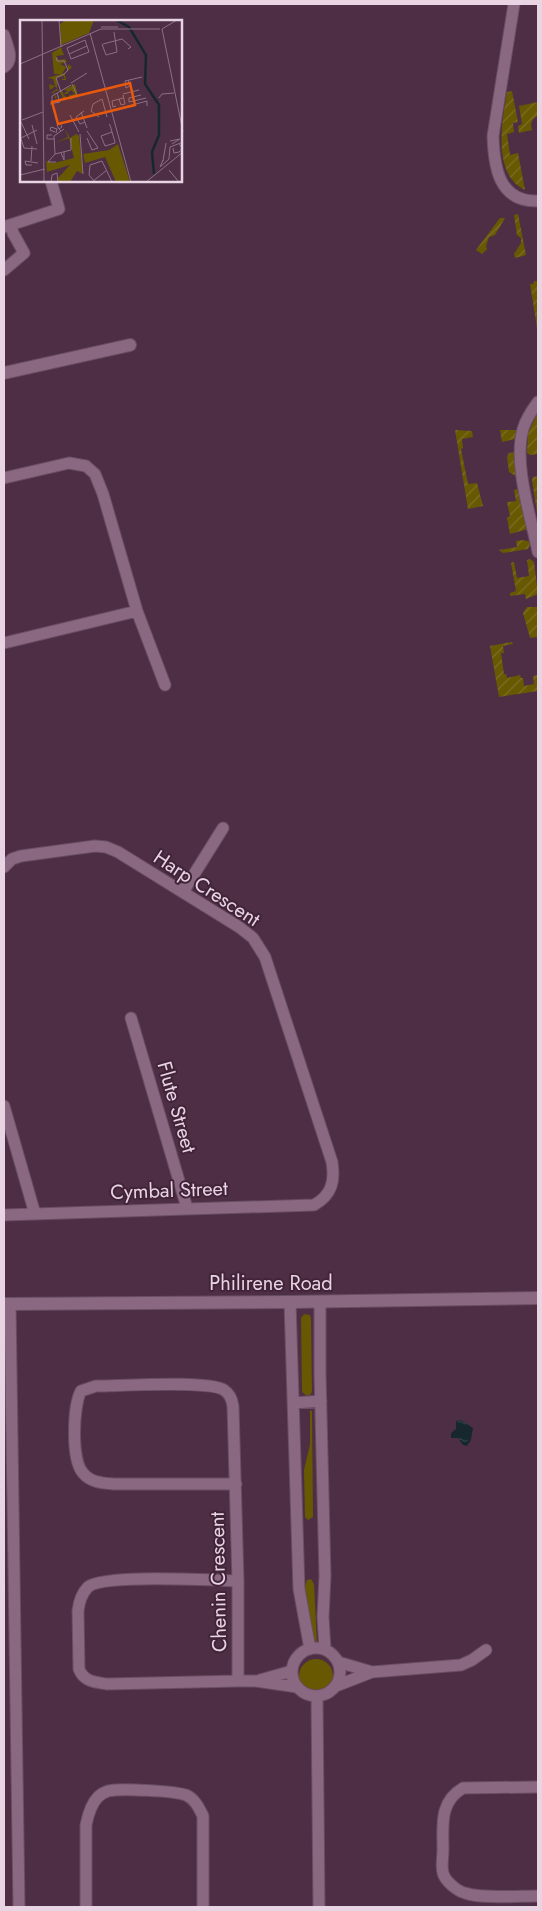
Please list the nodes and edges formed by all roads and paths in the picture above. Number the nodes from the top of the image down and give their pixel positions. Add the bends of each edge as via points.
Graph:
1 (514, 4) edge
2 (4, 35) edge
3 (4, 66) edge
4 (51, 182) edge
5 (538, 201) edge
6 (7, 226) edge
7 (4, 270) edge
8 (130, 345) dead end
9 (4, 373) edge
10 (538, 402) edge
11 (4, 478) edge
12 (538, 552) edge
13 (137, 611) junction
14 (4, 643) edge
15 (164, 685) dead end
16 (223, 828) dead end
17 (4, 867) edge
18 (183, 892) junction
19 (131, 1018) dead end
20 (4, 1106) edge
21 (330, 1191) joint
22 (187, 1208) junction
23 (35, 1214) junction
24 (4, 1215) edge
25 (538, 1298) edge
26 (290, 1302) junction
27 (320, 1302) junction
28 (7, 1304) edge
29 (321, 1401) junction
30 (293, 1403) junction
31 (236, 1484) junction
32 (238, 1581) junction
33 (310, 1649) junction
34 (325, 1649) junction
35 (486, 1650) dead end
36 (338, 1662) junction
37 (292, 1671) junction
38 (372, 1672) junction
39 (238, 1680) junction
40 (256, 1681) junction
41 (336, 1686) junction
42 (297, 1687) junction
43 (317, 1696) junction
44 (538, 1787) edge
45 (538, 1896) edge
46 (19, 1907) edge
47 (86, 1907) edge
48 (203, 1907) edge
49 (319, 1907) edge

1 - 5 street via 493,136 494,149 505,188 520,199
2 - 3 street via 10,59
4 - 6 street via 59,209
6 - 7 street via 24,253
8 - 9 street
10 - 12 street via 524,427 520,449
11 - 13 street via 69,463 81,465 95,474
13 - 14 street
13 - 15 street
16 - 18 street
17 - 18 street, Harp Crescent via 21,856 106,847
18 - 21 street, Harp Crescent via 253,938 265,957 332,1162 334,1183
19 - 22 street, Flute Street
20 - 23 street
21 - 22 street, Cymbal Street via 314,1205
22 - 23 street, Cymbal Street
23 - 24 street, Cymbal Street
25 - 27 street, Philirene Road
26 - 27 street, Philirene Road
26 - 28 street, Philirene Road
26 - 30 street
27 - 29 street
28 - 46 street
29 - 30 street
29 - 34 street
30 - 33 street via 299,1589
31 - 31 street, Chenin Crescent via 233,1406 231,1396 225,1390 196,1384 96,1386 81,1391 74,1418 76,1457 88,1478 115,1484
31 - 32 street, Chenin Crescent
32 - 39 street, Chenin Crescent
32 - 39 street via 105,1581 89,1586 79,1602 78,1611 79,1669 86,1679 107,1684
33 - 34 street
33 - 37 street via 298,1657
34 - 36 street
35 - 38 street via 456,1666
36 - 38 street
36 - 41 street via 340,1674
37 - 40 street
37 - 42 street
38 - 41 street
39 - 40 street
40 - 42 street
41 - 43 street via 328,1694
42 - 43 street via 306,1694
43 - 49 street
44 - 45 street via 463,1788 454,1793 446,1806 443,1823 443,1874 454,1886 465,1894
47 - 48 street via 88,1814 99,1796 107,1791 120,1790 177,1793 188,1796 197,1804 203,1816

